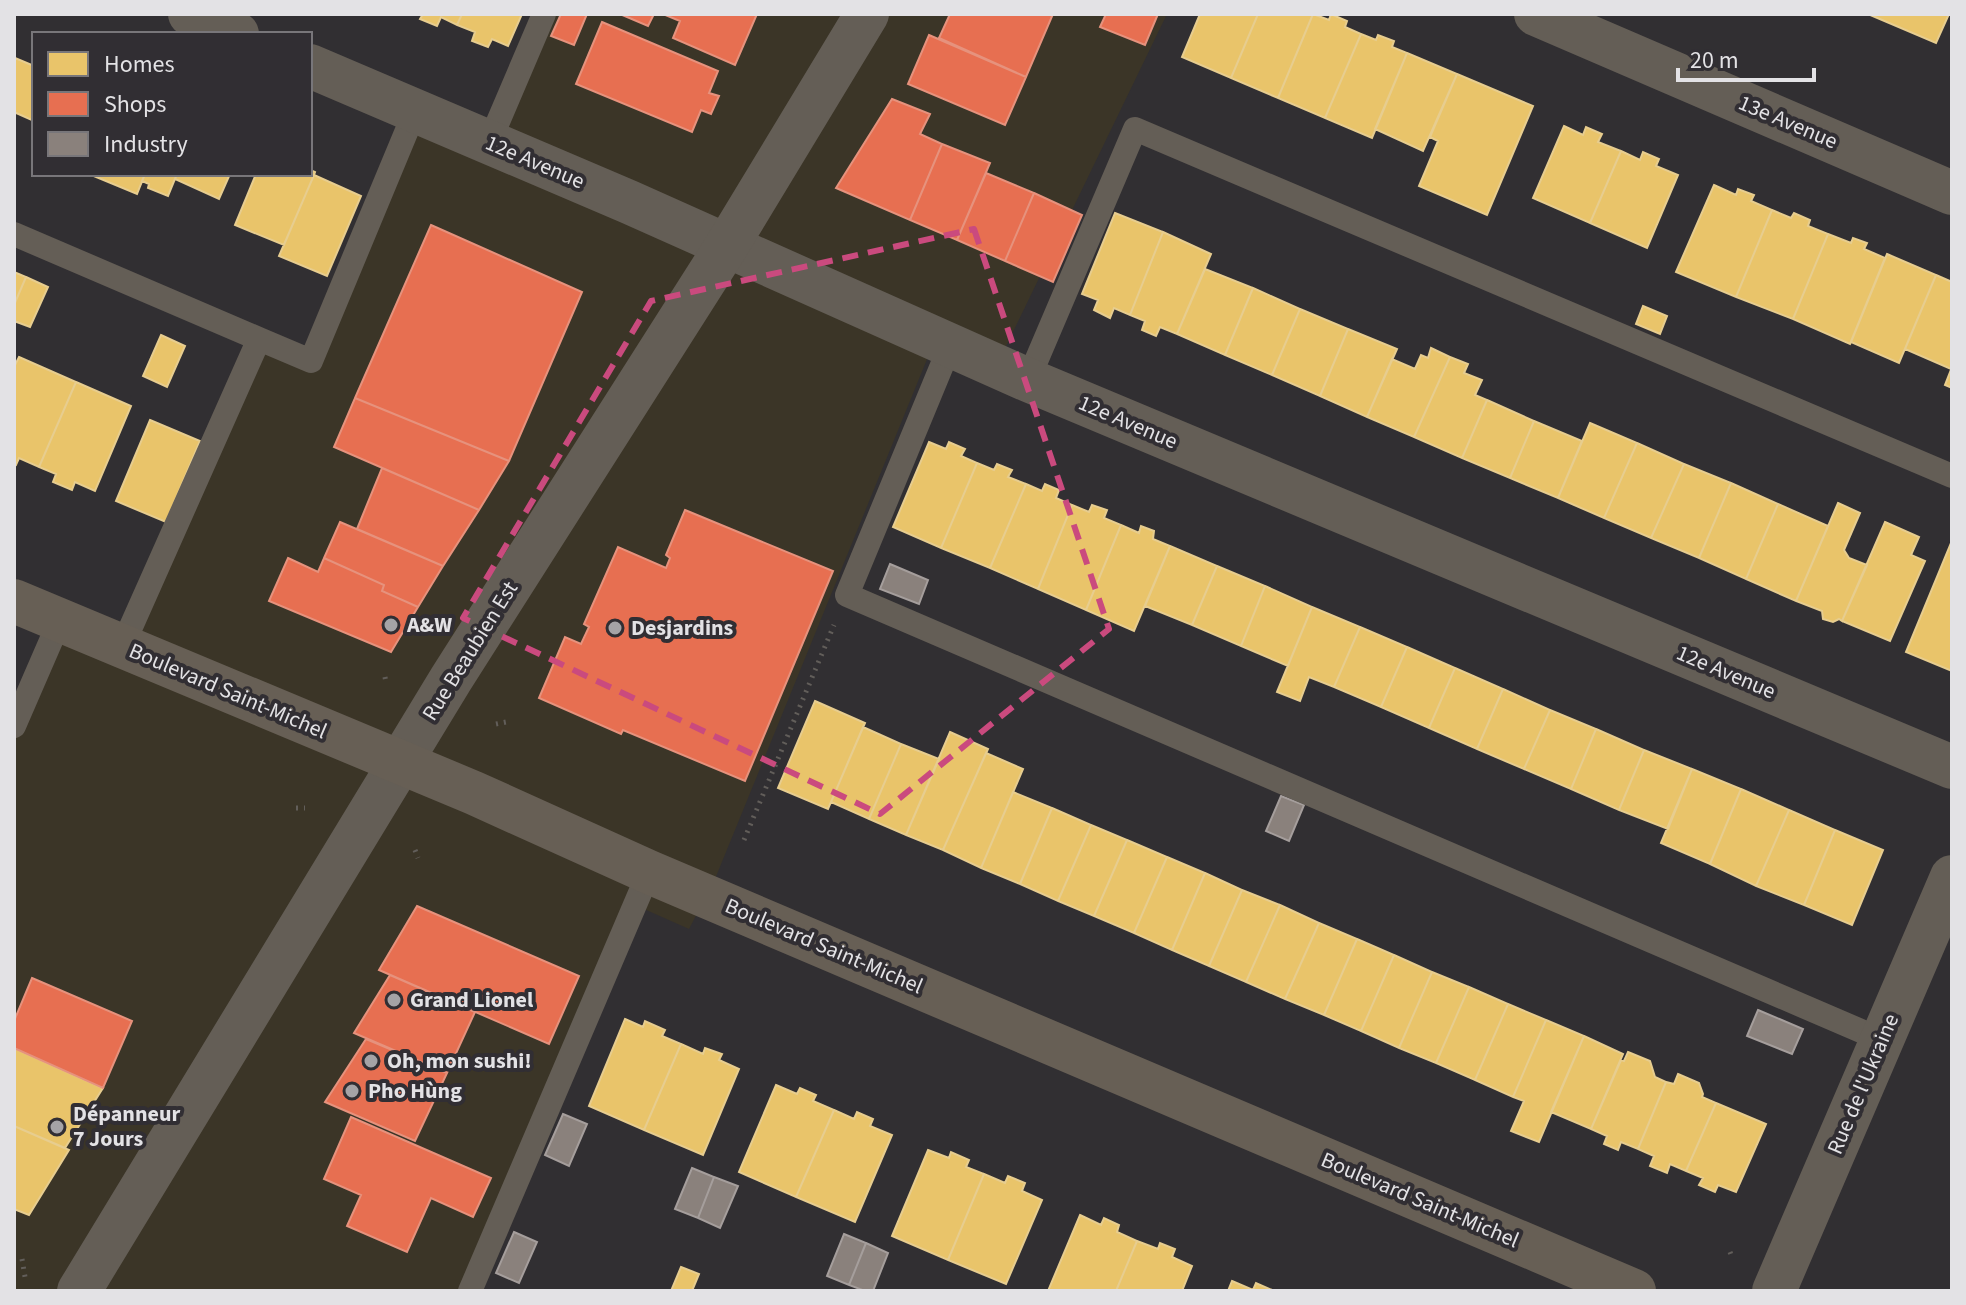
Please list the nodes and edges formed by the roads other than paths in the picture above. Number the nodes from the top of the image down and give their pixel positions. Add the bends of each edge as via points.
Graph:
1 (190, 14) edge
2 (544, 14) edge
3 (867, 14) edge
4 (1536, 14) edge
5 (232, 32) edge
6 (312, 67) edge
7 (415, 111) junction
8 (489, 143) junction
9 (1952, 193) edge
10 (14, 234) edge
11 (726, 247) junction
12 (259, 339) junction
13 (950, 346) junction
14 (1028, 380) junction
15 (1952, 476) edge
16 (14, 601) edge
17 (60, 620) junction
18 (122, 647) junction
19 (14, 726) edge
20 (401, 763) junction
21 (1952, 767) edge
22 (649, 872) junction
23 (1952, 877) edge
24 (1882, 1040) junction
25 (79, 1291) edge
26 (470, 1291) edge
27 (1634, 1291) edge
28 (1774, 1291) edge

1 - 5 street
2 - 8 lane
3 - 11 street, Rue Beaubien Est
4 - 9 street, 13e Avenue
6 - 7 street, 12e Avenue
7 - 8 street, 12e Avenue
7 - 12 lane via 311,361
8 - 11 street, 12e Avenue
10 - 12 lane
11 - 13 street, 12e Avenue
11 - 20 street, Rue Beaubien Est
12 - 18 lane
13 - 14 street, 12e Avenue
13 - 24 lane via 847,595
14 - 15 lane via 1135,129
14 - 21 street, 12e Avenue
16 - 17 main road, Boulevard Saint-Michel
17 - 18 main road, Boulevard Saint-Michel
17 - 19 lane
18 - 20 main road, Boulevard Saint-Michel
20 - 22 main road, Boulevard Saint-Michel
20 - 25 street, Rue Beaubien Est
22 - 26 lane
22 - 27 main road, Boulevard Saint-Michel
23 - 24 street, Rue de l'Ukraine
24 - 28 street, Rue de l'Ukraine

